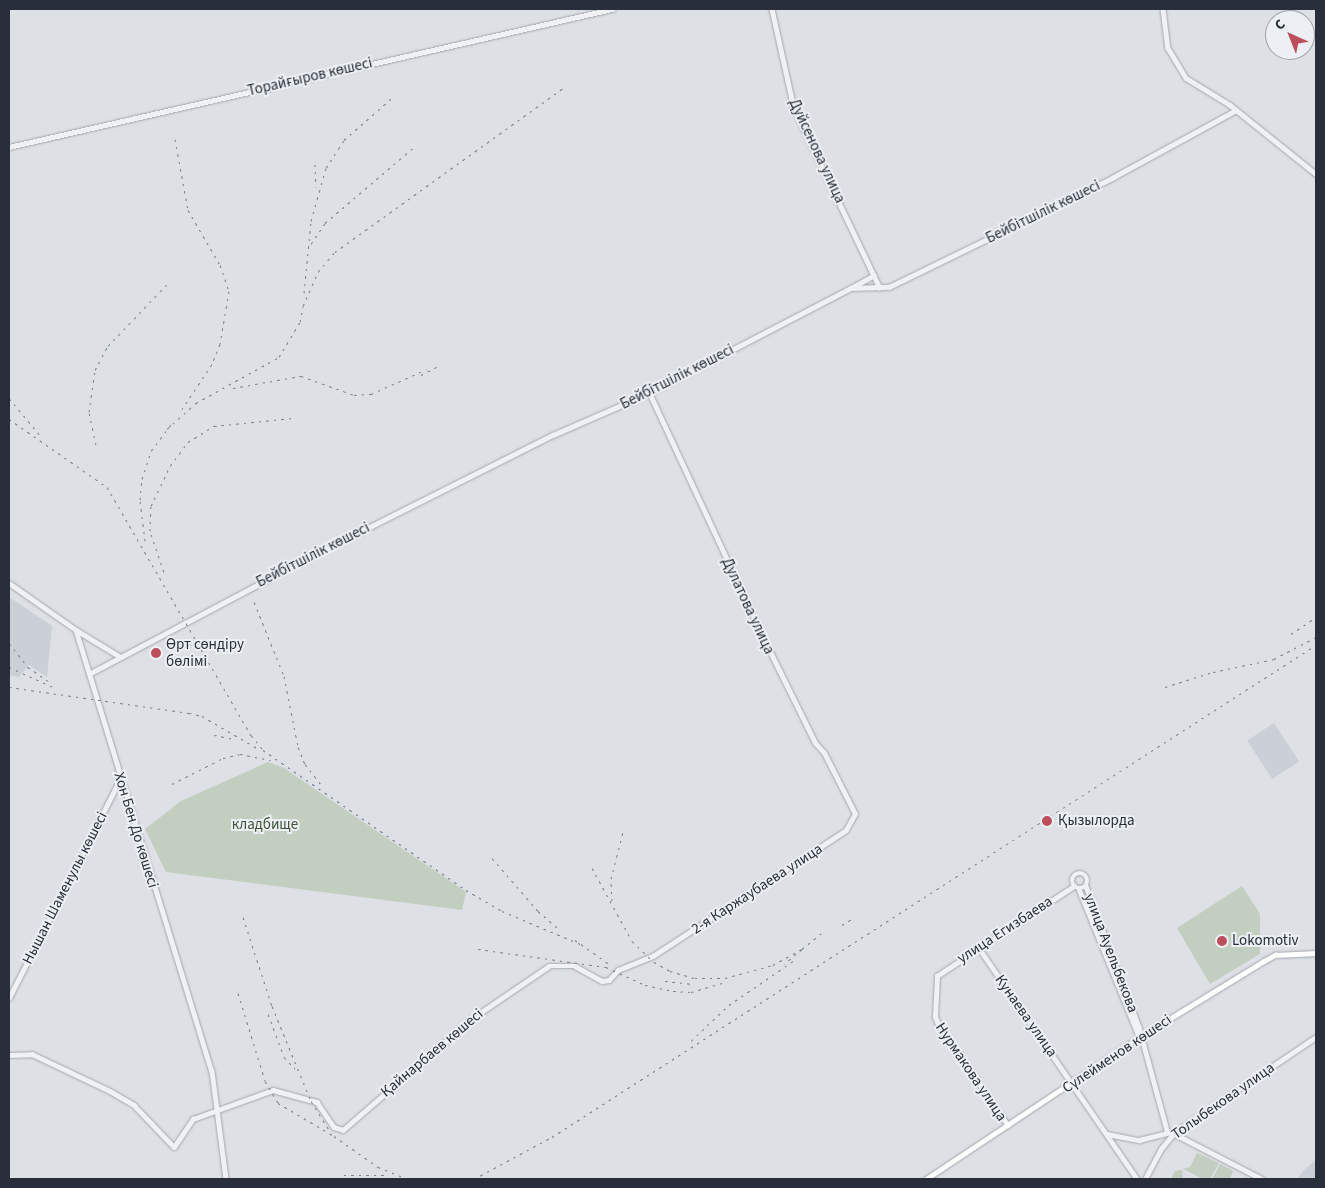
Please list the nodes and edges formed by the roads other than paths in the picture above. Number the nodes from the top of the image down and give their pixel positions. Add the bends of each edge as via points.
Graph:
1 (612, 9) edge
2 (772, 9) edge
3 (1163, 9) edge
4 (1236, 110) junction
5 (9, 147) edge
6 (1316, 174) edge
7 (874, 275) junction
8 (851, 288) junction
9 (880, 288) junction
10 (649, 393) junction
11 (9, 583) edge
12 (76, 630) junction
13 (119, 656) junction
14 (89, 674) junction
15 (120, 778) junction
16 (854, 814) joint
17 (1074, 886) junction
18 (1086, 886) junction
19 (1079, 889) junction
20 (1104, 944) junction
21 (979, 948) junction
22 (1316, 953) edge
23 (653, 956) joint
24 (9, 998) edge
25 (934, 1017) joint
26 (1140, 1037) junction
27 (1316, 1037) edge
28 (9, 1054) edge
29 (1073, 1084) junction
30 (219, 1109) junction
31 (1008, 1126) junction
32 (1171, 1133) junction
33 (1106, 1134) junction
34 (226, 1179) edge
35 (926, 1179) edge
36 (1137, 1179) edge
37 (1145, 1179) edge
38 (1262, 1179) edge

1 - 5 street, Торайғыров көшесі
2 - 7 street, Дуйсенова улица via 794,108
3 - 4 street via 1168,48 1186,78
4 - 6 street
4 - 9 street, Бейбітшілік көшесі via 1104,182 889,287
7 - 8 street
7 - 9 street, Дуйсенова улица
8 - 9 street, Бейбітшілік көшесі
8 - 10 street, Бейбітшілік көшесі
10 - 13 street, Бейбітшілік көшесі via 553,435
10 - 16 street, Дулатова улица via 814,743 824,753
11 - 12 street
12 - 13 street
12 - 14 street, Хон Бен До көшесі
13 - 14 street, Бейбітшілік көшесі
14 - 15 street, Хон Бен До көшесі
15 - 24 street, Нышан Шаменулы көшесі
15 - 30 street, Хон Бен До көшесі via 212,1071
16 - 23 street, 2-я Каржаубаева улица via 846,830 827,845
17 - 18 street via 1073,877 1081,873 1087,878
17 - 19 street
17 - 21 street, улица Егизбаева
18 - 19 street
18 - 20 street, улица Ауельбекова
19 - 20 street, улица Ауельбекова
20 - 26 street, улица Ауельбекова
21 - 25 street, улица Егизбаева via 937,976
21 - 29 street, Кунаева улица
22 - 26 main road, Сүлейменов көшесі via 1275,955
23 - 30 street, Қайнарбаев көшесі via 618,970 609,980 602,981 575,966 549,966 471,1019 344,1130 334,1127 316,1102 279,1090
25 - 31 street, Нурмакова улица
26 - 29 main road, Сүлейменов көшесі
26 - 32 street, улица Ауельбекова via 1164,1122
27 - 32 street, Толыбекова улица
28 - 30 street via 32,1054 110,1091 134,1105 174,1147 193,1119
29 - 31 main road, Сүлейменов көшесі
29 - 33 street, Кунаева улица
30 - 34 street, Хон Бен До көшесі
31 - 35 main road, Сүлейменов көшесі
32 - 33 street via 1139,1140
32 - 37 street, Толыбекова улица
32 - 38 street
33 - 36 street, Кунаева улица

